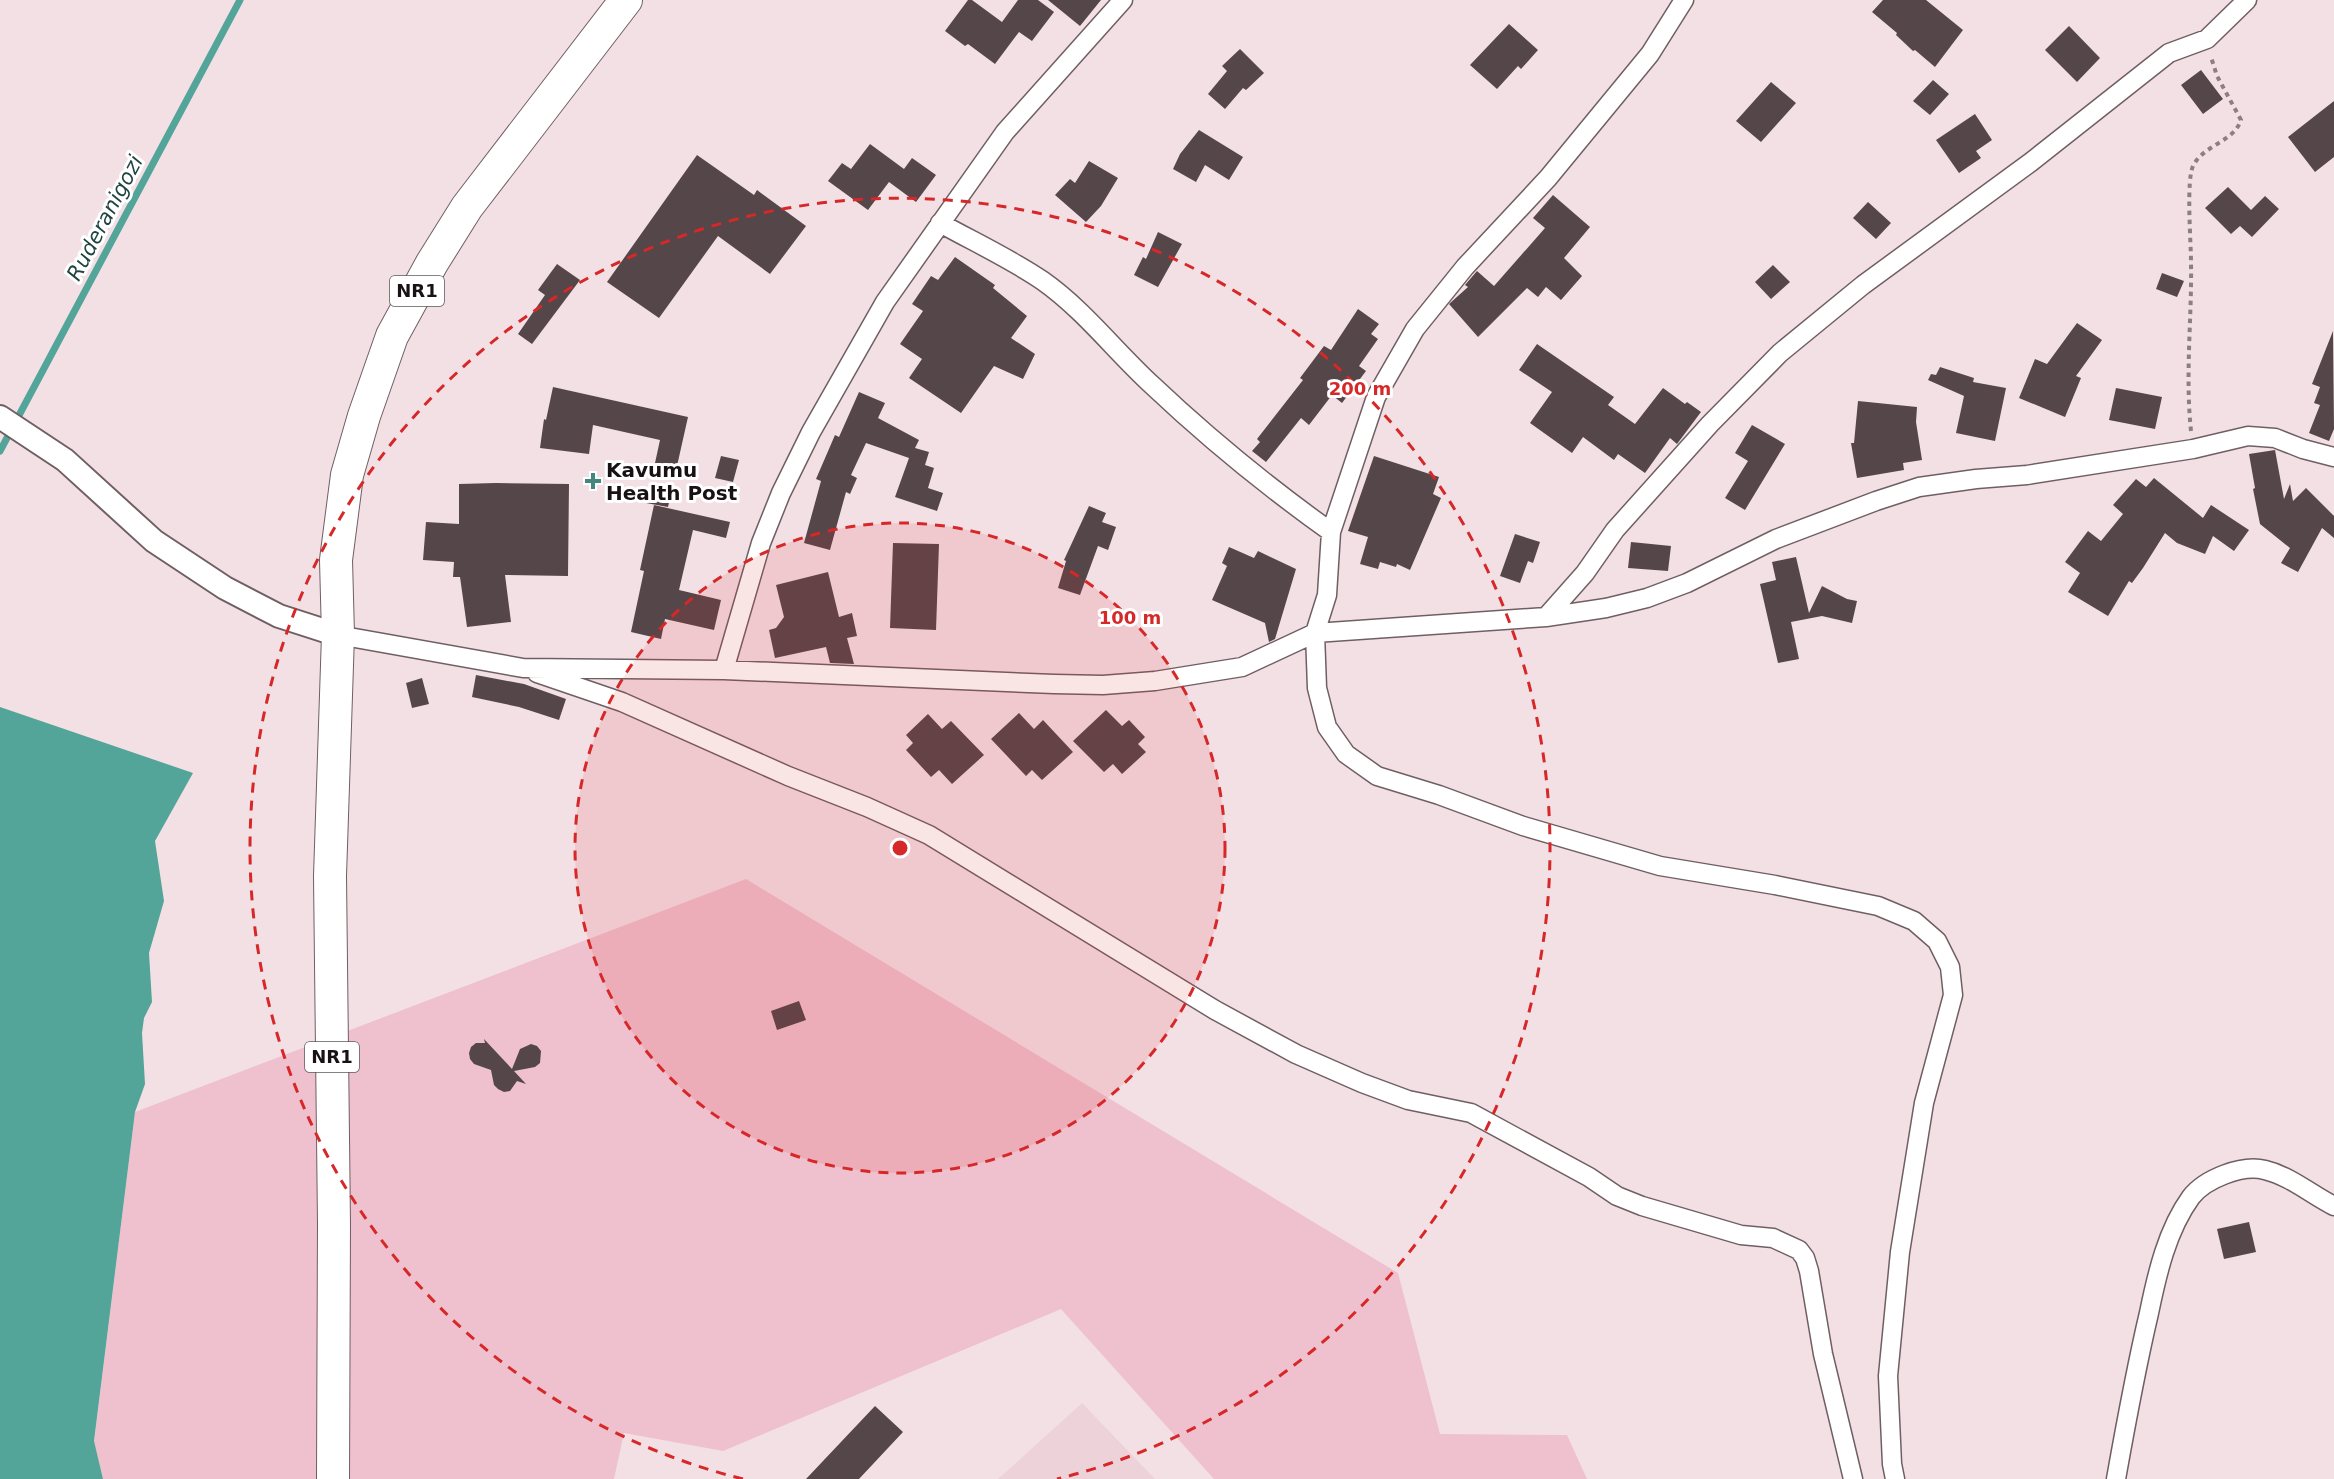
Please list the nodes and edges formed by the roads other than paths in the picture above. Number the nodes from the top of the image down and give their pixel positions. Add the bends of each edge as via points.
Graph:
1 (626, 0) edge
2 (1123, 0) edge
3 (1684, 0) edge
4 (2247, 0) edge
5 (940, 224) junction
6 (0, 417) edge
7 (2334, 456) edge
8 (1331, 532) junction
9 (1546, 617) junction
10 (1315, 633) junction
11 (338, 635) junction
12 (523, 668) junction
13 (724, 670) junction
14 (2334, 1206) edge
15 (333, 1479) edge
16 (1853, 1479) edge
17 (1895, 1479) edge
18 (2116, 1479) edge

1 - 11 highway, NR1 via 467,207 392,336 347,475 336,560
2 - 5 street via 1005,132
3 - 8 street via 1643,63 1415,329 1376,397
4 - 9 street via 2207,39 2169,53 2031,162 1863,285 1780,353 1615,530 1585,573
5 - 8 street via 1042,281 1079,310 1202,431
5 - 13 street via 885,302 843,373 781,493 761,543
6 - 11 street via 65,460 153,541 225,588 279,616
7 - 9 street via 2275,438 2248,436 2193,449 2027,475 1919,487 1776,539 1688,584 1606,608
8 - 10 street via 1327,595
9 - 10 street
10 - 13 street via 1242,667 1103,685
10 - 17 street via 1317,688 1327,727 1346,754 1377,776 1523,826 1660,866 1878,906 1914,921 1937,940 1950,967 1953,995 1924,1103 1900,1252 1888,1376
11 - 12 street
11 - 15 highway, NR1 via 330,876
12 - 13 street
12 - 16 street via 622,702 929,835 1205,1004 1296,1054 1408,1100 1471,1113 1617,1196 1642,1206 1711,1228 1773,1238 1800,1250 1809,1271 1823,1354
14 - 18 street via 2265,1170 2221,1175 2192,1196 2177,1221 2157,1274

